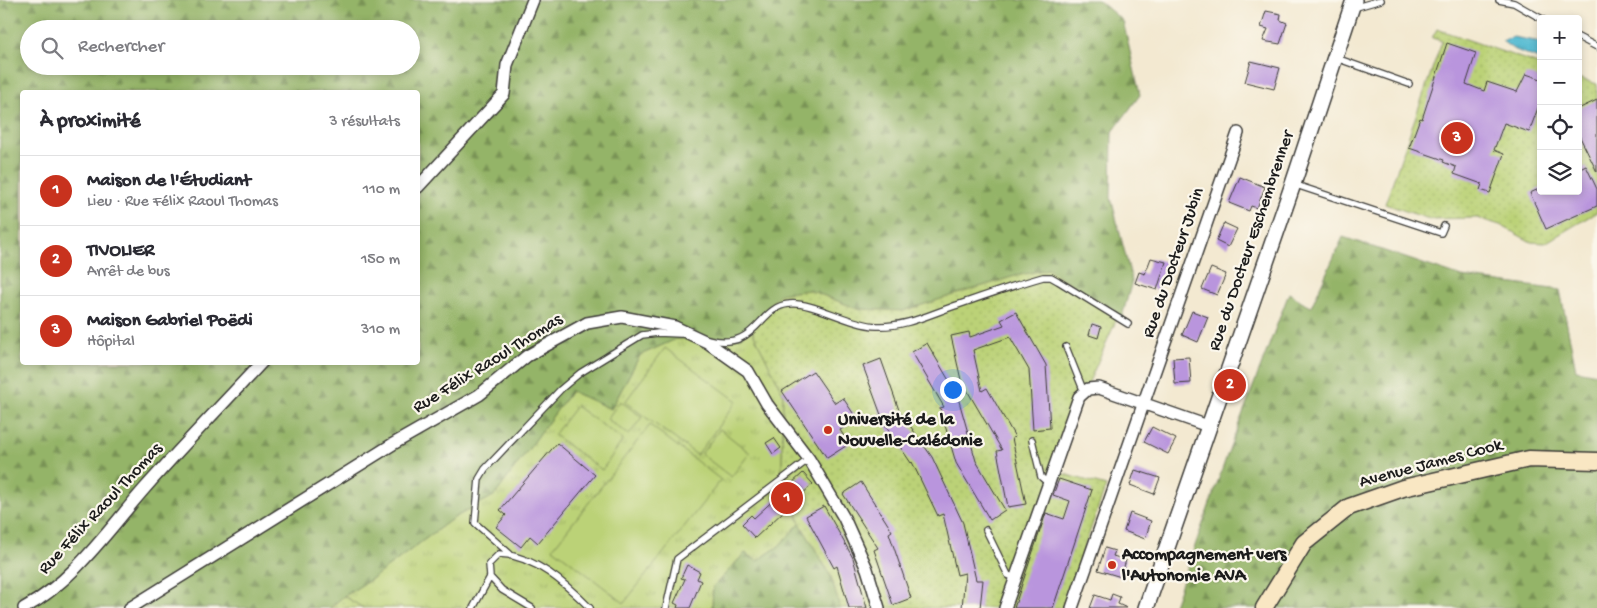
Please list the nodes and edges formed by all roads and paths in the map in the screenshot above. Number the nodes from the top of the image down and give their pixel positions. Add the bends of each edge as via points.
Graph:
1 (533, 0) edge
2 (1381, 0) edge
3 (1499, 0) edge
4 (1352, 4) edge
5 (1537, 16) edge
6 (1582, 39) edge
7 (1597, 47) edge
8 (1334, 58) junction
9 (1409, 84) dead end
10 (1238, 133) dead end
11 (1293, 184) junction
12 (420, 185) edge
13 (1444, 226) dead end
14 (1128, 324) dead end
15 (694, 335) junction
16 (1066, 347) dead end
17 (259, 365) edge
18 (1084, 392) junction
19 (1142, 404) junction
20 (1208, 426) junction
21 (1032, 440) dead end
22 (809, 459) junction
23 (1597, 460) edge
24 (1049, 484) junction
25 (986, 530) dead end
26 (510, 554) junction
27 (490, 577) junction
28 (1015, 578) junction
29 (24, 608) edge
30 (130, 608) edge
31 (473, 608) edge
32 (532, 608) edge
33 (590, 608) edge
34 (666, 608) edge
35 (879, 608) edge
36 (1005, 608) edge
37 (1072, 608) edge
38 (1146, 608) edge
39 (1264, 608) edge

1 - 12 street via 507,65 504,94
2 - 4 lane
3 - 5 lane via 1514,3
4 - 8 street, Rue du Docteur Eschembrenner
6 - 7 lane
8 - 9 lane
8 - 11 street, Rue du Docteur Eschembrenner
10 - 19 street, Rue du Docteur Jubin
11 - 13 lane via 1441,233
11 - 20 street, Rue du Docteur Eschembrenner
14 - 15 lane via 1051,277 1044,277 899,324 857,324 791,303 778,308 740,339 725,342
15 - 22 street, Rue Félix Raoul Thomas via 748,371 767,404
15 - 26 lane via 665,332 642,335 580,373 491,462 479,479 475,523
15 - 30 street, Rue Félix Raoul Thomas via 675,327 622,317 587,323 528,356 479,395 392,444
16 - 18 lane
17 - 29 street, Rue Félix Raoul Thomas via 79,564 40,600
18 - 19 street via 1099,388
18 - 24 street via 1079,397
19 - 20 street
19 - 37 street, Rue du Docteur Jubin
20 - 38 street, Rue du Docteur Eschembrenner
21 - 24 lane via 1041,477
22 - 34 lane via 677,559
22 - 35 street, Rue Félix Raoul Thomas via 844,518 867,569
23 - 39 main road, Avenue James Cook via 1529,459 1403,488 1349,507 1304,543
24 - 28 street
25 - 28 lane via 1008,575
26 - 27 lane via 500,554 489,564
26 - 33 lane via 548,573
27 - 31 lane
27 - 32 lane via 502,590
28 - 36 street

